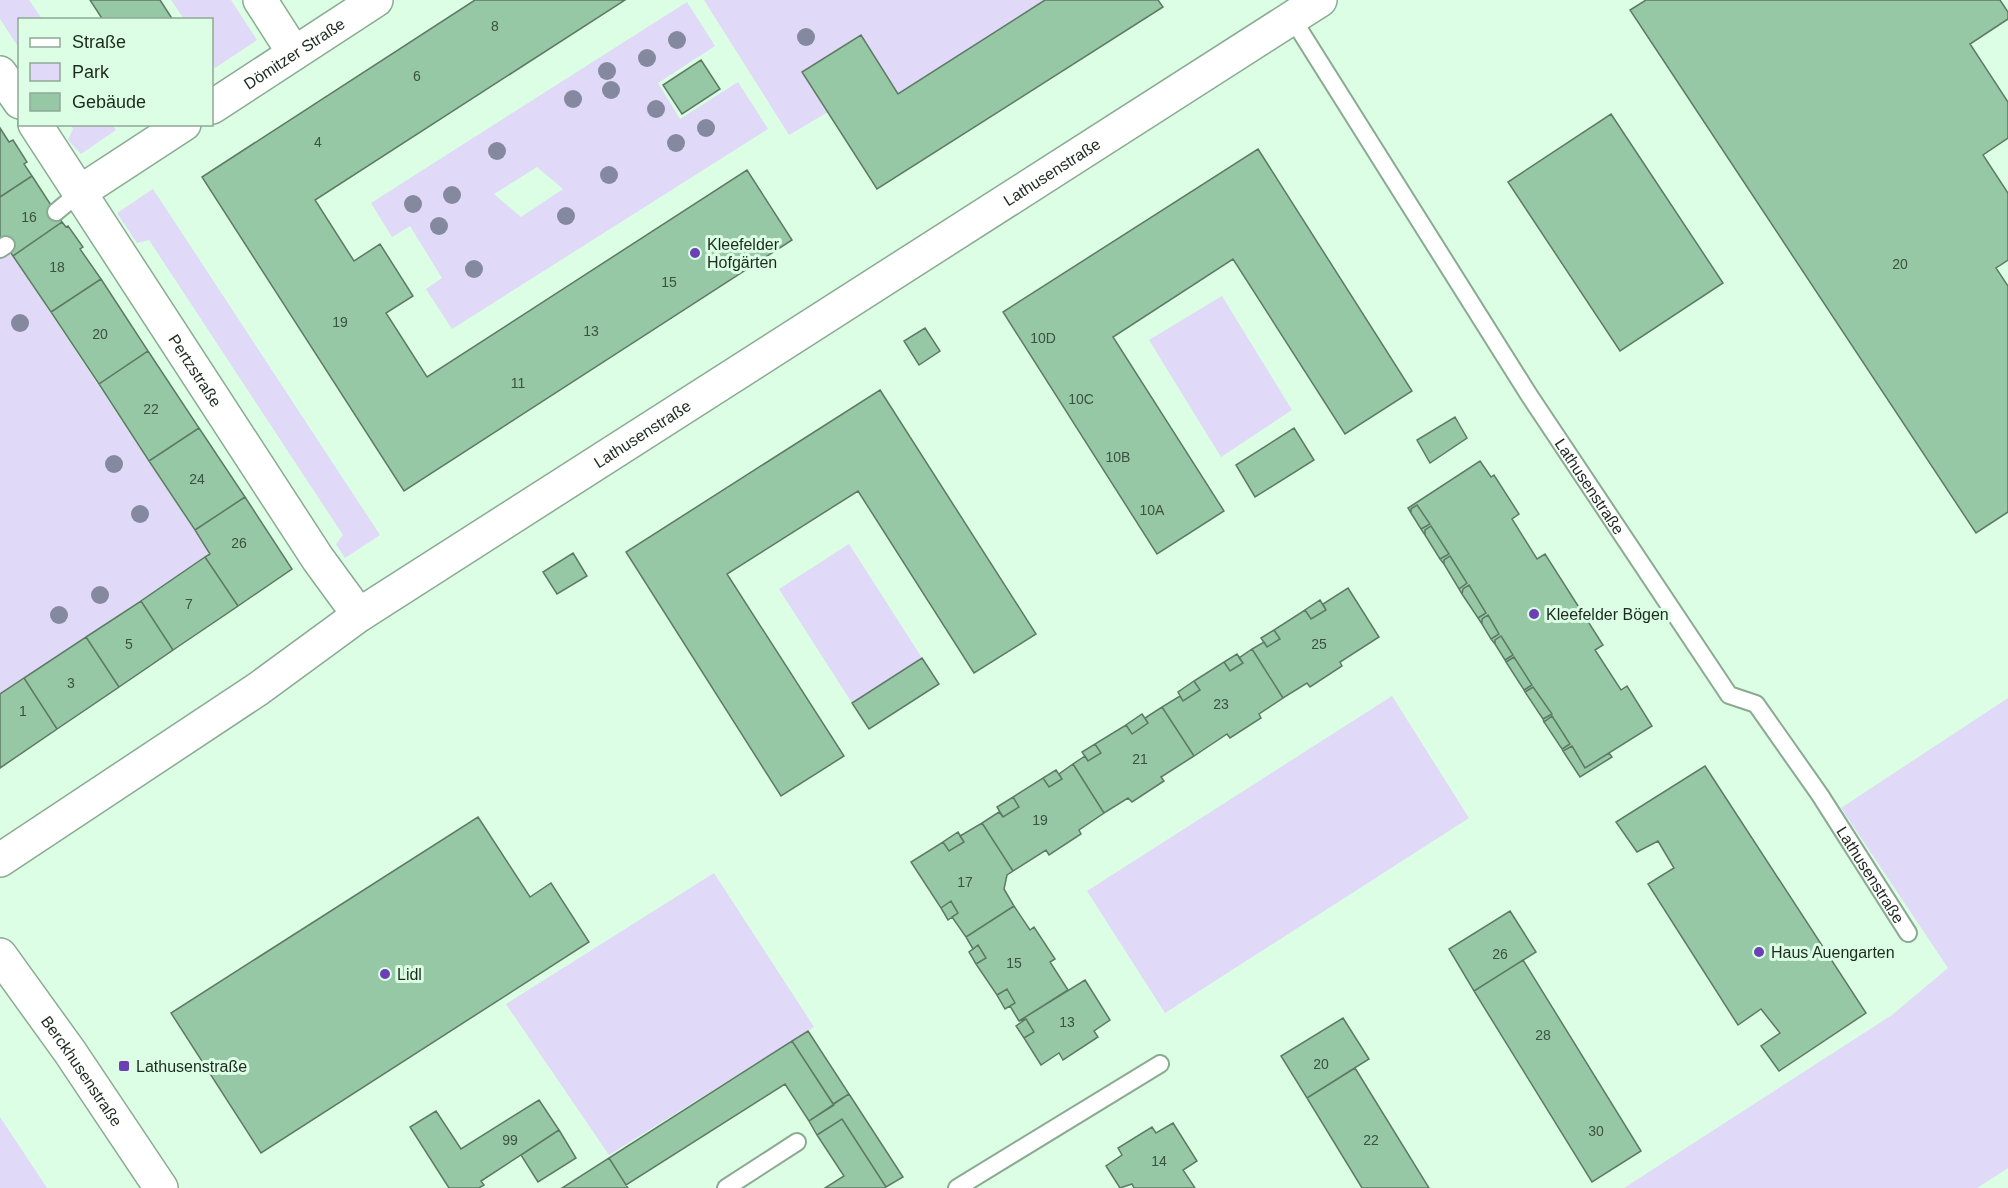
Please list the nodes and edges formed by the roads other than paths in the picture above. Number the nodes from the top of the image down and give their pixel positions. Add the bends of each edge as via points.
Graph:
1 (260, 0) edge
2 (376, 0) edge
3 (1320, 0) edge
4 (1292, 18) junction
5 (294, 53) junction
6 (0, 74) edge
7 (18, 99) edge
8 (213, 106) edge
9 (36, 126) edge
10 (181, 126) edge
11 (80, 192) junction
12 (56, 212) dead end
13 (359, 615) junction
14 (0, 860) edge
15 (1908, 933) dead end
16 (0, 956) edge
17 (1160, 1064) dead end
18 (797, 1142) dead end
19 (161, 1188) edge
20 (726, 1188) edge
21 (957, 1188) edge

1 - 5 street
2 - 5 street, Dömitzer Straße
3 - 4 street, Lathusenstraße
4 - 13 street, Lathusenstraße
4 - 15 lane, Lathusenstraße via 1529,395 1729,695 1756,704
5 - 8 street, Dömitzer Straße
6 - 7 street
9 - 11 street, Pertzstraße
10 - 11 street
11 - 12 lane
11 - 13 street, Pertzstraße via 318,559
13 - 14 street, Lathusenstraße via 258,689
16 - 19 street, Berckhusenstraße
17 - 21 lane
18 - 20 lane

